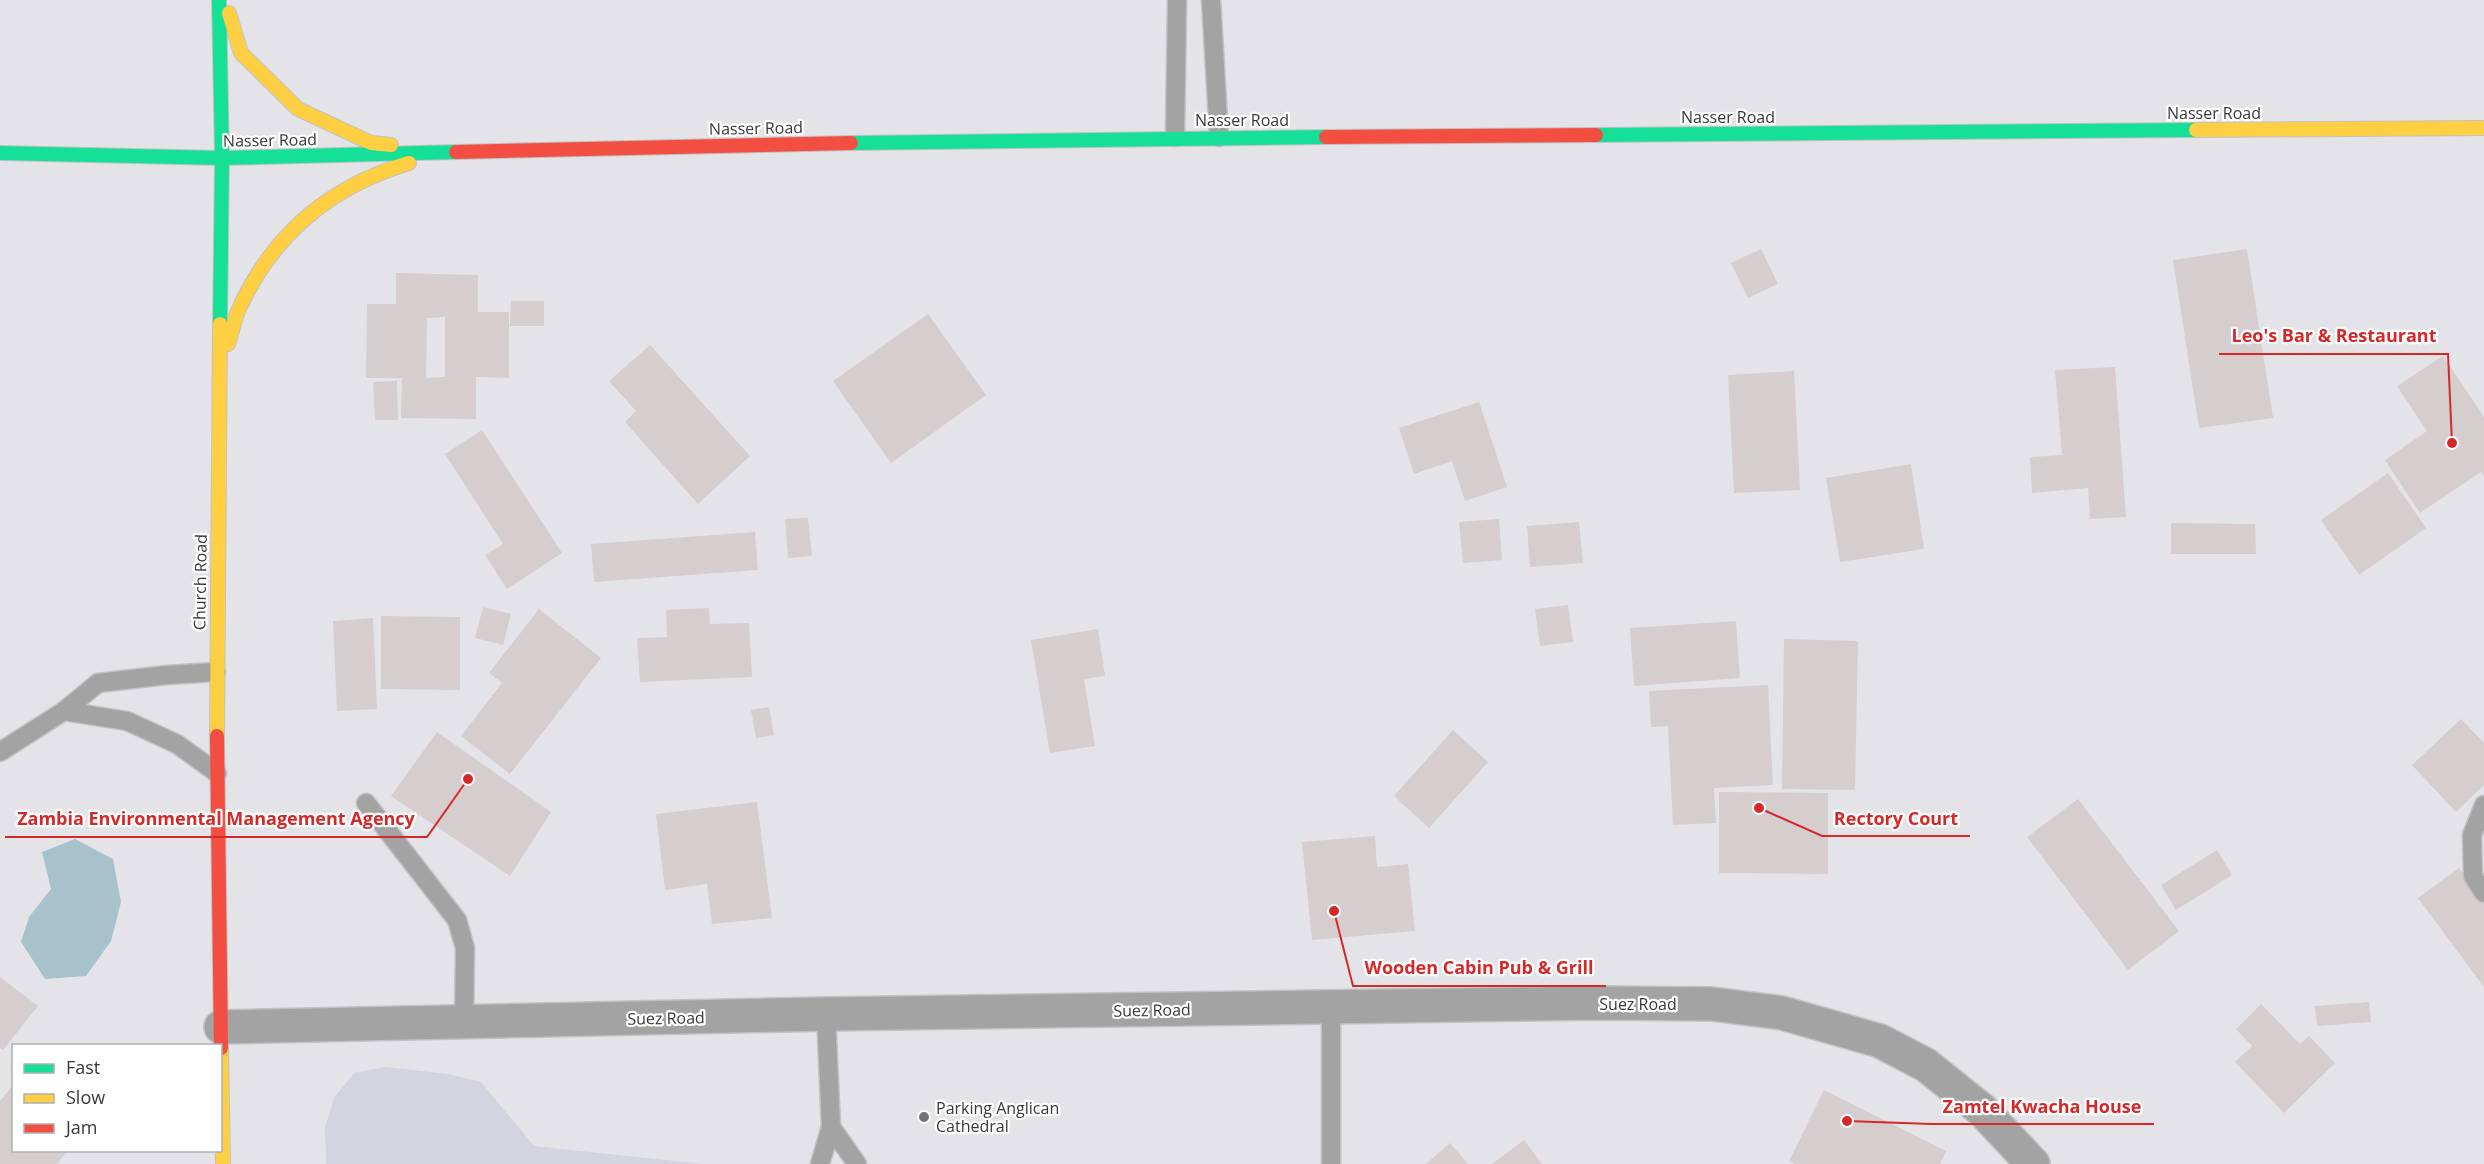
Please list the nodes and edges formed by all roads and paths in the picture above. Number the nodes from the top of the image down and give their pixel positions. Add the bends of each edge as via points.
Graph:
1 (219, 0) edge
2 (225, 0) edge
3 (1177, 0) edge
4 (1211, 0) edge
5 (2484, 128) edge
6 (1175, 137) junction
7 (1220, 137) junction
8 (0, 153) edge
9 (452, 153) junction
10 (222, 158) junction
11 (219, 375) junction
12 (216, 672) junction
13 (64, 711) junction
14 (0, 752) edge
15 (217, 773) junction
16 (366, 803) dead end
17 (2484, 805) edge
18 (2484, 893) edge
19 (1330, 1007) junction
20 (826, 1014) junction
21 (464, 1022) junction
22 (221, 1027) junction
23 (221, 1044) edge
24 (222, 1096) edge
25 (831, 1127) junction
26 (223, 1164) edge
27 (820, 1164) edge
28 (857, 1164) edge
29 (1331, 1164) edge
30 (2033, 1164) edge

1 - 10 main road, Church Road
2 - 9 main road via 242,53 298,109 371,143
3 - 6 lane
4 - 7 lane
5 - 7 main road, Nasser Road
6 - 7 main road, Nasser Road
6 - 9 main road, Nasser Road
8 - 10 main road, Nasser Road
9 - 10 main road, Nasser Road
9 - 11 main road via 384,168 323,201 273,249 238,309
10 - 11 main road, Church Road
11 - 12 main road, Church Road
12 - 13 lane via 98,683
12 - 15 main road, Church Road
13 - 14 lane
13 - 15 lane via 127,721 177,744
15 - 22 main road, Church Road
16 - 21 lane via 457,920 465,948
17 - 18 lane via 2472,835 2473,876
19 - 20 street, Suez Road
19 - 29 lane
19 - 30 street, Suez Road via 1712,1004 1782,1012 1880,1041 1926,1065 1982,1110
20 - 21 street, Suez Road
20 - 25 lane
21 - 22 street, Suez Road
22 - 23 main road, Church Road
24 - 26 main road, Church Road
25 - 27 lane
25 - 28 lane

